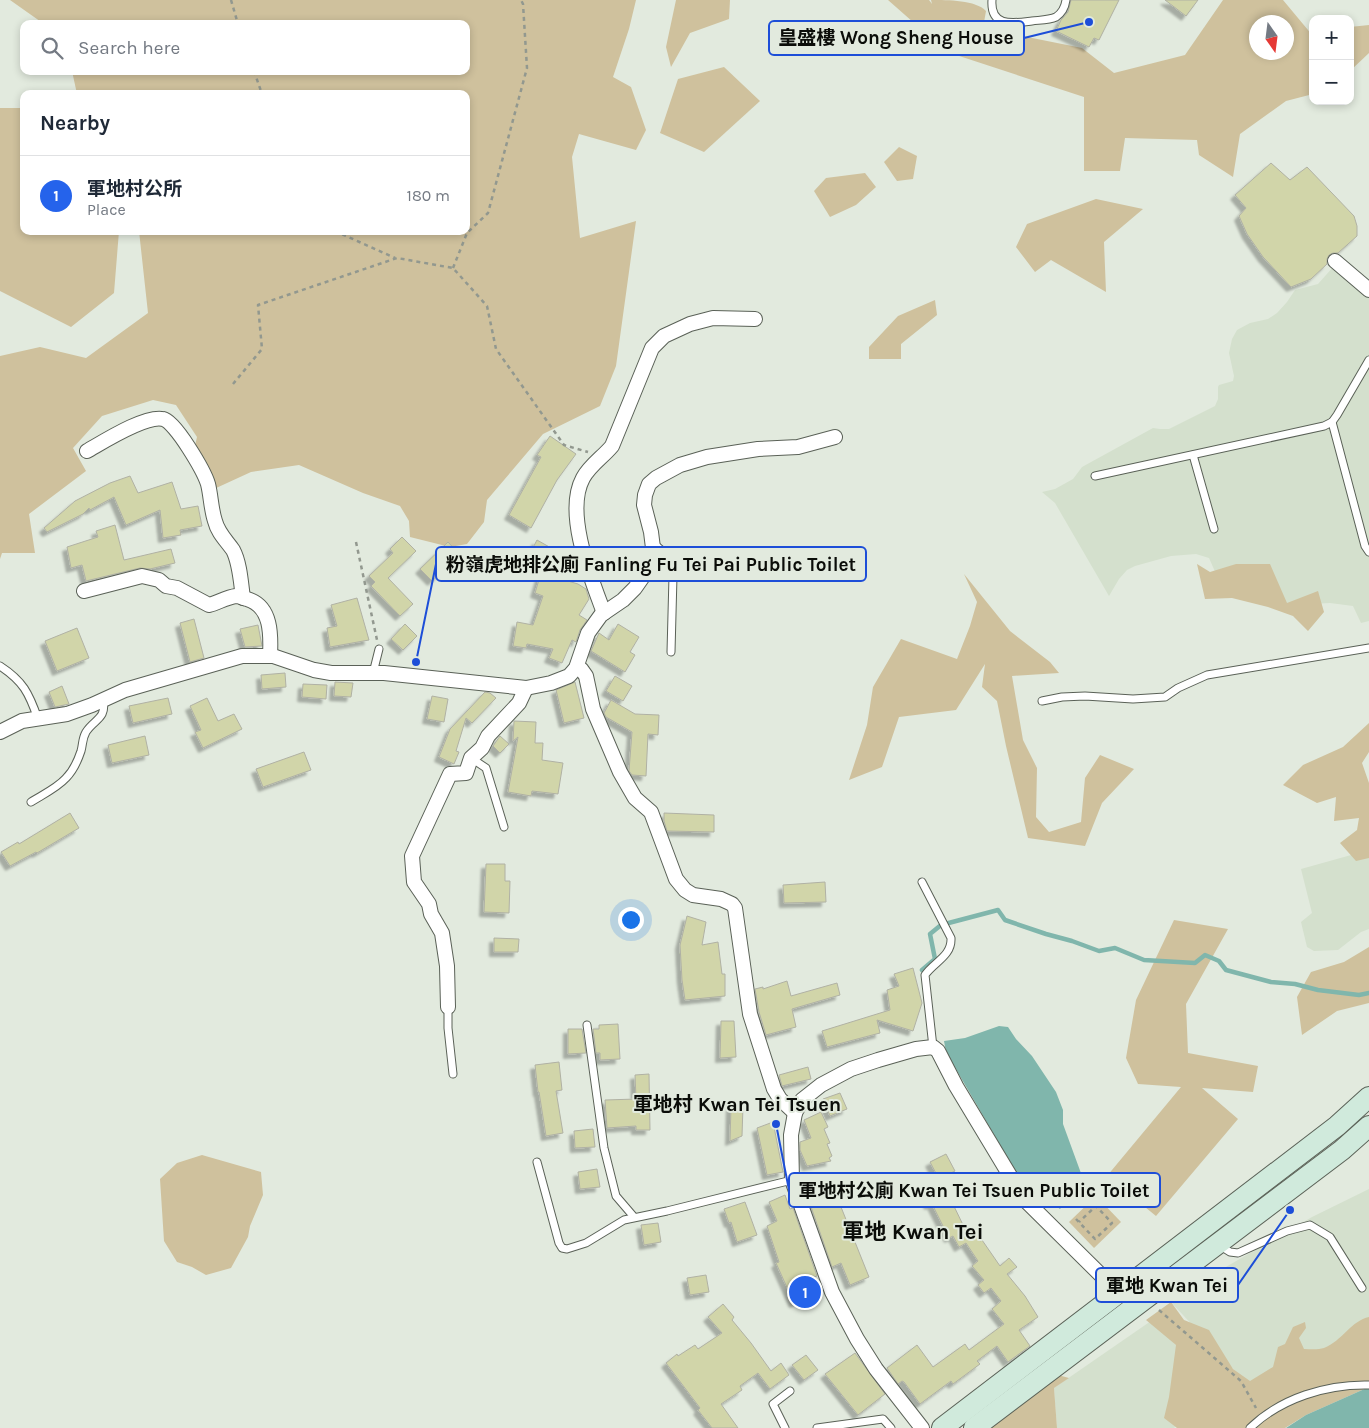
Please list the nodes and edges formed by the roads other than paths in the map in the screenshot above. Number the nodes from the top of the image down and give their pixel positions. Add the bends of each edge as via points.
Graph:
1 (992, 0) edge
2 (1066, 0) edge
3 (1335, 261) dead end
4 (1369, 290) edge
5 (755, 319) dead end
6 (1369, 360) edge
7 (1332, 422) junction
8 (834, 436) dead end
9 (87, 451) dead end
10 (1193, 455) junction
11 (1095, 476) dead end
12 (1214, 529) dead end
13 (652, 542) junction
14 (1369, 552) edge
15 (84, 591) dead end
16 (243, 598) junction
17 (604, 613) junction
18 (1369, 648) edge
19 (379, 649) road end
20 (671, 652) dead end
21 (270, 656) junction
22 (0, 666) edge
23 (576, 668) junction
24 (373, 673) junction
25 (526, 688) junction
26 (103, 700) junction
27 (1042, 701) dead end
28 (38, 719) junction
29 (0, 732) edge
30 (471, 758) junction
31 (31, 802) dead end
32 (504, 827) dead end
33 (922, 882) dead end
34 (448, 1007) joint
35 (587, 1026) dead end
36 (933, 1047) junction
37 (454, 1074) dead end
38 (1369, 1097) edge
39 (795, 1113) junction
40 (1369, 1126) edge
41 (537, 1162) dead end
42 (792, 1180) junction
43 (634, 1217) junction
44 (1218, 1244) junction
45 (1362, 1288) dead end
46 (1119, 1293) junction
47 (1369, 1385) edge
48 (790, 1391) dead end
49 (785, 1428) edge
50 (817, 1428) edge
51 (891, 1428) edge
52 (922, 1428) edge
53 (942, 1428) edge
54 (974, 1428) edge
55 (1250, 1428) edge

1 - 2 lane via 996,16 1010,24 1055,17 1062,11
3 - 4 street
5 - 17 street via 713,318 664,336 652,348 612,446 583,477 578,491 578,530 586,564
6 - 7 lane
7 - 10 lane
7 - 14 lane
8 - 13 street via 798,447 707,457 680,465 656,478 649,484 644,505
9 - 16 street via 142,422 164,419 171,423 186,442 207,482 215,521 236,560
10 - 11 lane
10 - 12 lane
13 - 17 street via 649,568 636,588
13 - 20 lane via 672,562
15 - 16 street via 142,576 159,580 209,605 236,596
16 - 21 street via 251,600 265,614 271,635
17 - 23 street via 588,633
18 - 27 lane via 1207,675 1165,697 1062,697
19 - 24 lane
21 - 24 street via 314,670
21 - 26 street via 242,656 125,690
22 - 28 lane via 26,689
23 - 25 street via 569,676
23 - 39 street via 586,676 594,709 620,772 635,798 652,812 676,879 694,895 721,899 735,908 750,1014 774,1089
24 - 25 street
25 - 30 street via 519,703
26 - 28 street via 67,714
26 - 31 lane via 102,716 87,731 76,763 66,778
28 - 29 street via 22,721
30 - 32 lane via 486,768
30 - 34 street via 466,772 450,774 412,856 414,882 429,904 442,933
33 - 36 lane via 952,945 925,975
34 - 37 lane
35 - 43 lane via 604,1148 616,1196
36 - 39 street via 851,1069 809,1093
36 - 46 street via 1024,1199
38 - 46 main road via 1337,1126
39 - 42 street via 791,1135
40 - 44 main road
41 - 43 lane via 562,1248 586,1244
42 - 43 lane via 667,1212
42 - 52 street via 843,1315 876,1369
44 - 45 lane via 1238,1253 1287,1231 1310,1225 1330,1237
44 - 54 main road
46 - 53 main road
47 - 55 lane via 1328,1387 1289,1402
48 - 49 lane via 773,1404
50 - 51 lane via 882,1419

